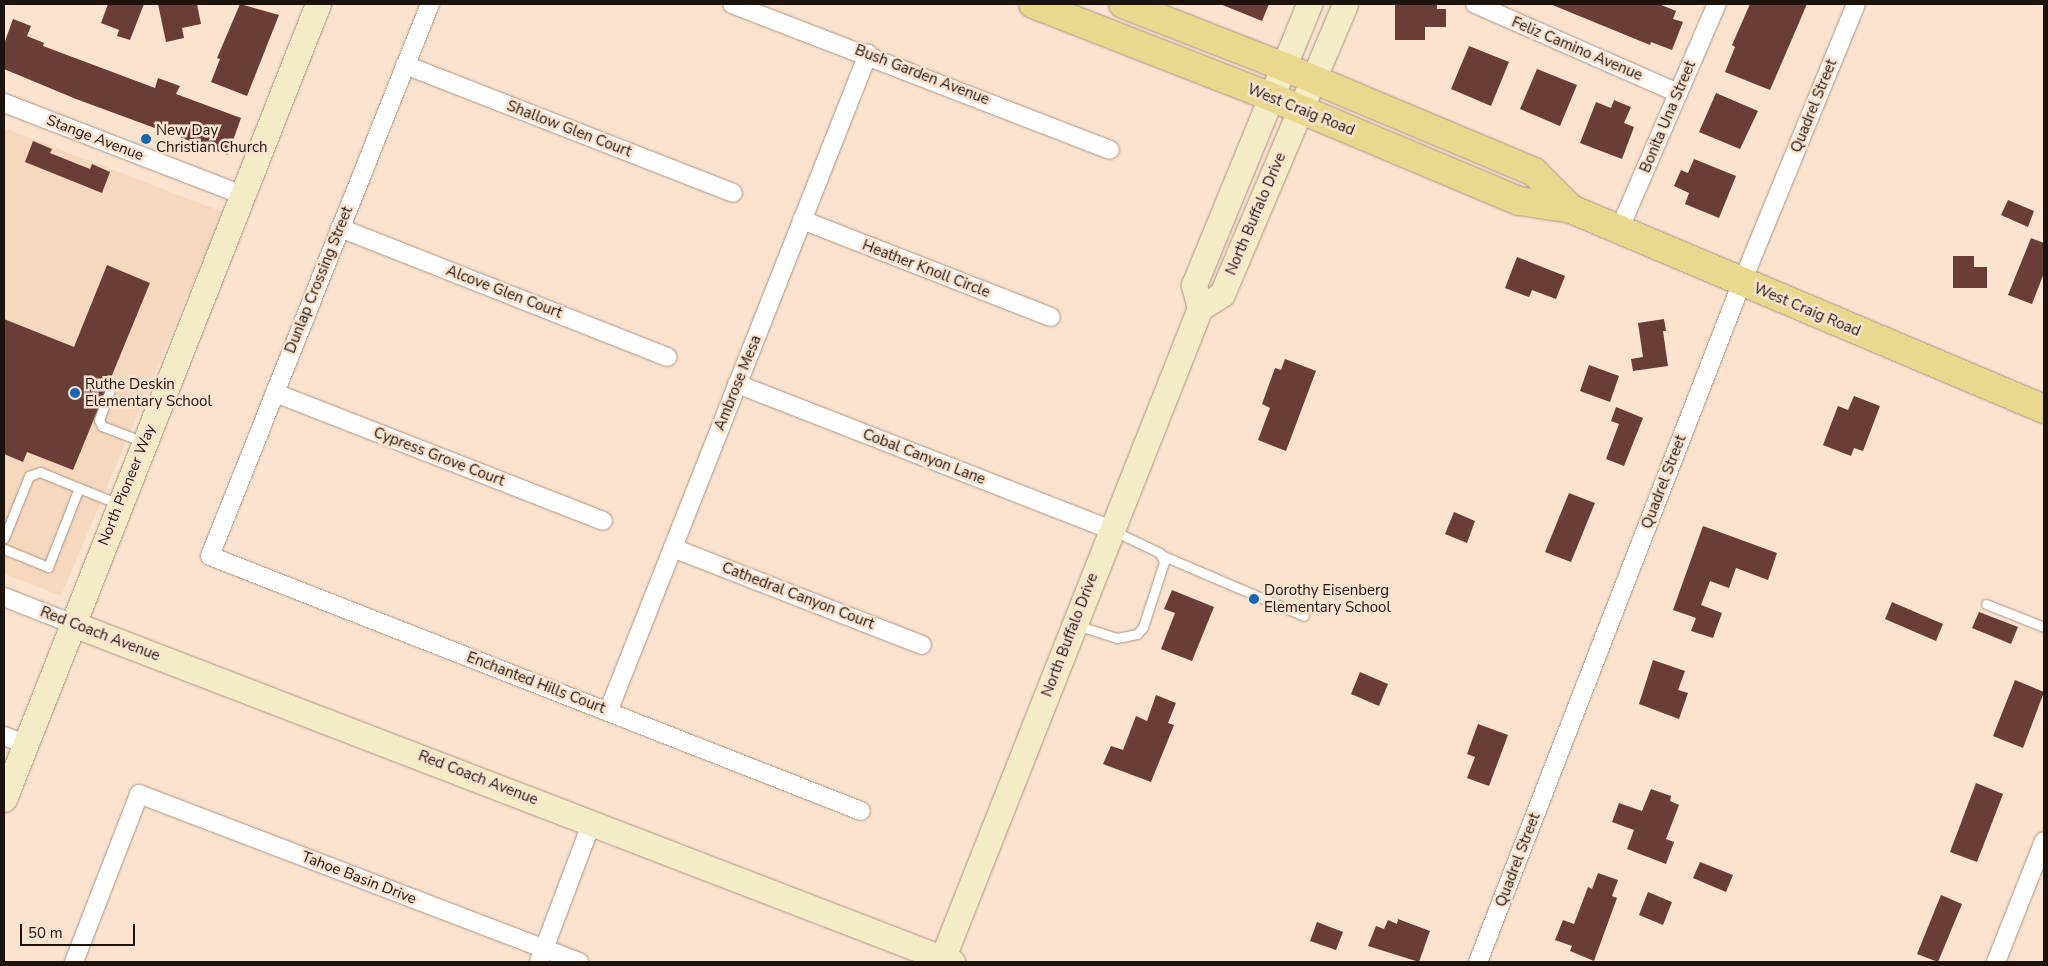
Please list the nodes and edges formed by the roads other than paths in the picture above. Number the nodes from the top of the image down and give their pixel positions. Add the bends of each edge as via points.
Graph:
1 (318, 4) edge
2 (430, 4) edge
3 (732, 4) edge
4 (1033, 4) edge
5 (1123, 4) edge
6 (1309, 4) edge
7 (1345, 4) edge
8 (1717, 4) edge
9 (1856, 4) edge
10 (1475, 5) edge
11 (868, 54) junction
12 (405, 65) junction
13 (1282, 66) junction
14 (1313, 79) junction
15 (1678, 93) junction
16 (1269, 96) junction
17 (4, 103) edge
18 (1300, 109) junction
19 (1110, 150) dead end
20 (733, 193) dead end
21 (243, 195) junction
22 (1571, 209) junction
23 (802, 220) junction
24 (340, 228) junction
25 (1619, 230) junction
26 (1742, 282) junction
27 (1200, 308) junction
28 (1051, 317) dead end
29 (668, 357) dead end
30 (737, 384) junction
31 (110, 390) dead end
32 (275, 393) junction
33 (2044, 409) edge
34 (144, 442) junction
35 (79, 488) junction
36 (119, 504) junction
37 (603, 521) dead end
38 (1111, 530) junction
39 (4, 538) edge
40 (673, 548) junction
41 (4, 549) edge
42 (1160, 555) junction
43 (210, 556) joint
44 (4, 597) edge
45 (1986, 604) dead end
46 (1304, 616) dead end
47 (73, 624) junction
48 (1074, 624) junction
49 (2044, 627) edge
50 (922, 645) dead end
51 (608, 712) junction
52 (14, 740) edge
53 (4, 798) edge
54 (862, 810) dead end
55 (592, 822) junction
56 (2044, 841) edge
57 (2038, 876) edge
58 (542, 956) edge
59 (945, 961) edge
60 (74, 962) edge
61 (579, 962) edge
62 (1478, 962) edge
63 (1996, 962) edge

1 - 21 street, North Pioneer Way
2 - 12 street, Dunlap Crossing Street
3 - 11 street, Bush Garden Avenue
4 - 16 main road, West Craig Road
5 - 13 main road, West Craig Road
6 - 13 street, North Buffalo Drive
7 - 14 street, North Buffalo Drive
8 - 15 street, Bonita Una Street
9 - 26 street, Quadrel Street
10 - 15 street, Feliz Camino Avenue
11 - 19 street, Bush Garden Avenue
11 - 23 street, Ambrose Mesa
12 - 20 street, Shallow Glen Court
12 - 24 street, Dunlap Crossing Street
13 - 14 main road, West Craig Road
13 - 16 street, North Buffalo Drive
14 - 18 street, North Buffalo Drive
14 - 22 main road, West Craig Road via 1534,172
15 - 25 street, Bonita Una Street
16 - 18 main road, West Craig Road
16 - 27 street, North Buffalo Drive via 1194,285
17 - 21 street, Stange Avenue
18 - 22 main road, West Craig Road via 1519,200
18 - 27 street, North Buffalo Drive via 1222,294
21 - 34 street, North Pioneer Way
22 - 25 main road, West Craig Road
23 - 28 street, Heather Knoll Circle
23 - 30 street, Ambrose Mesa
24 - 29 street, Alcove Glen Court
24 - 32 street, Dunlap Crossing Street
25 - 26 main road, West Craig Road
26 - 33 main road, West Craig Road
26 - 62 street, Quadrel Street
27 - 38 street, North Buffalo Drive
30 - 38 street, Cobal Canyon Lane
30 - 40 street, Ambrose Mesa
31 - 34 lane via 99,420 102,426
32 - 37 street, Cypress Grove Court
32 - 43 street, Dunlap Crossing Street
34 - 36 street, North Pioneer Way
35 - 36 lane
35 - 39 lane via 40,472 28,476
35 - 41 lane via 48,567
36 - 47 street, North Pioneer Way
38 - 42 lane
38 - 48 street, North Buffalo Drive
40 - 50 street, Cathedral Canyon Court
40 - 51 street, Ambrose Mesa
42 - 46 lane
42 - 48 lane via 1164,562 1161,580 1137,634 1117,638
43 - 51 street, Enchanted Hills Court
44 - 47 street, Red Coach Avenue
45 - 49 lane
47 - 52 street, North Pioneer Way
47 - 55 street, Red Coach Avenue
48 - 59 street, North Buffalo Drive
51 - 54 street, Enchanted Hills Court
52 - 53 street, North Pioneer Way
55 - 58 street
55 - 59 street, Red Coach Avenue
56 - 57 street
57 - 63 street
58 - 60 street, Tahoe Basin Drive via 139,794
58 - 61 street, Tahoe Basin Drive

